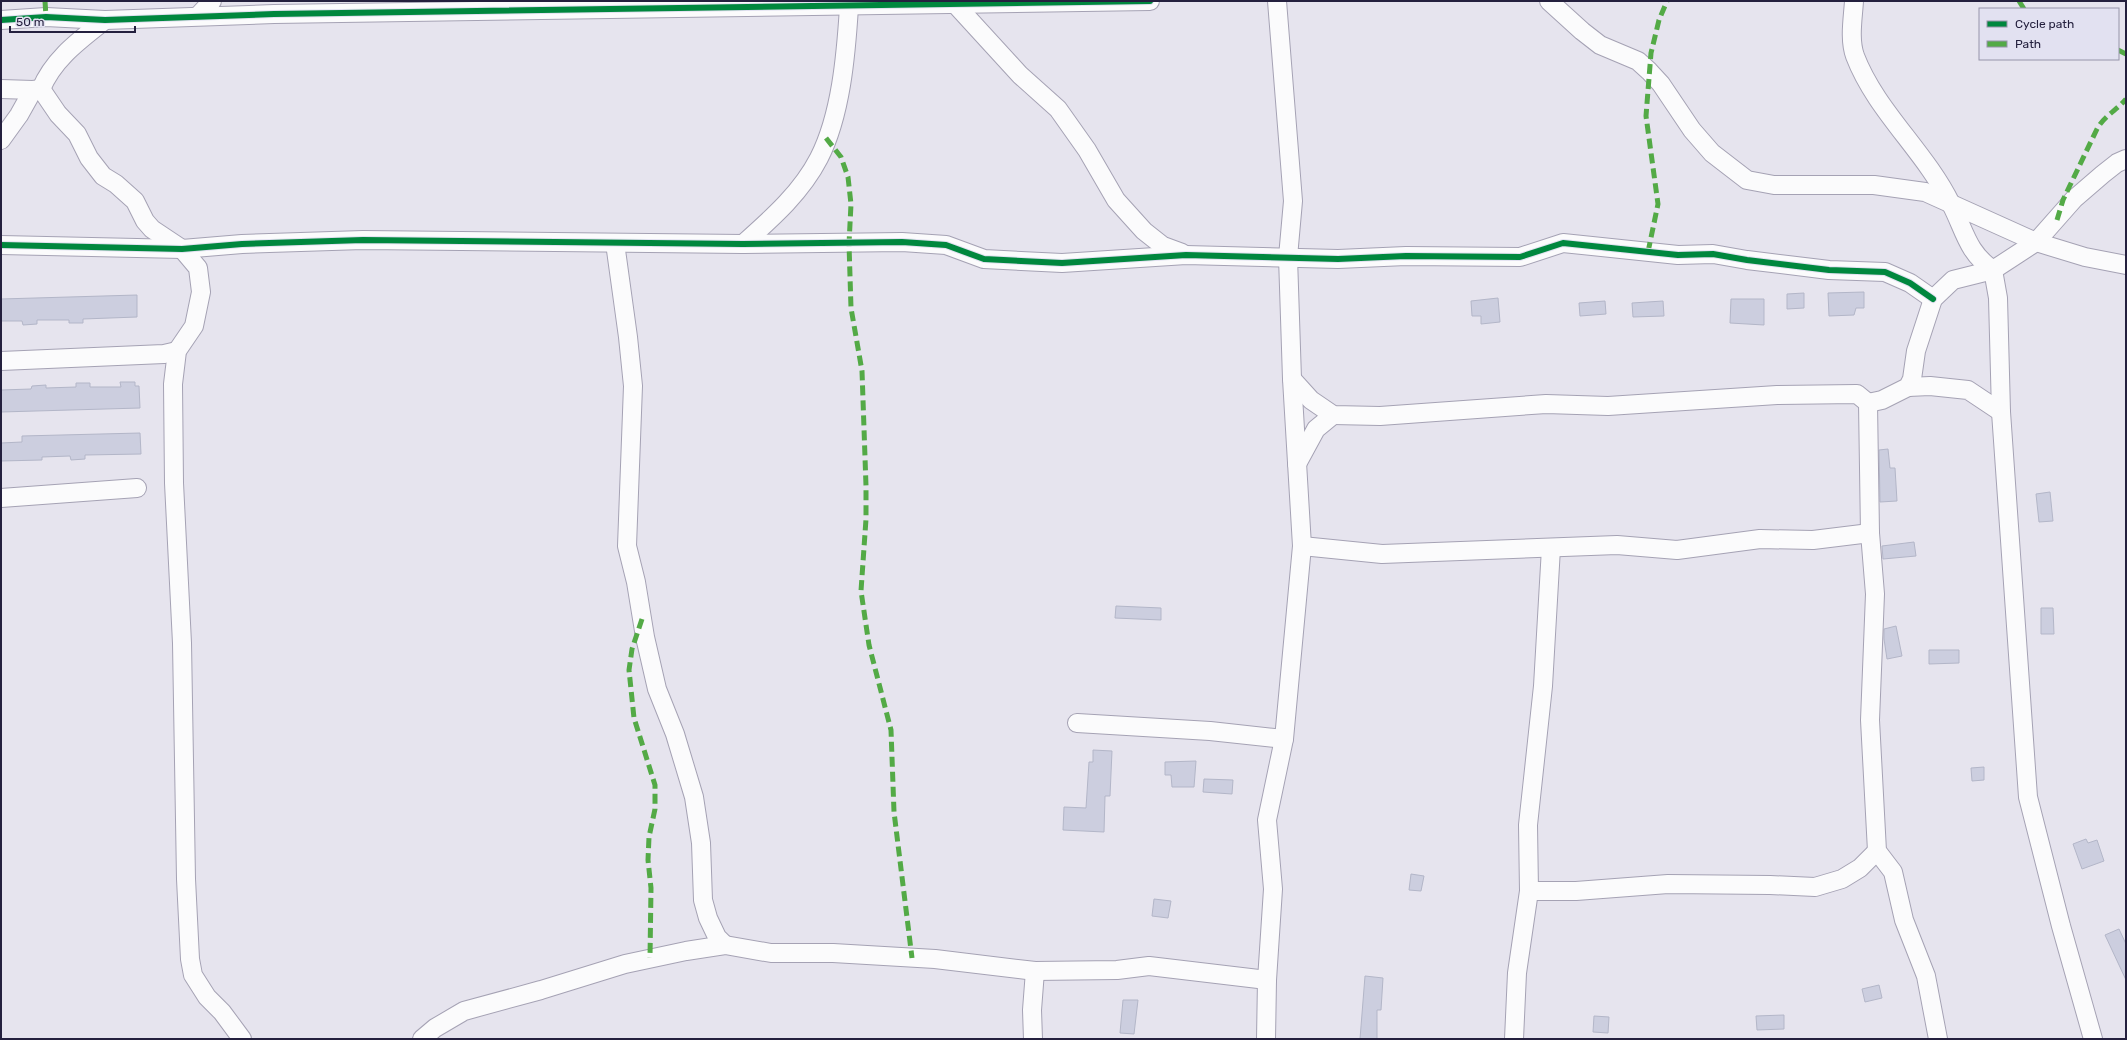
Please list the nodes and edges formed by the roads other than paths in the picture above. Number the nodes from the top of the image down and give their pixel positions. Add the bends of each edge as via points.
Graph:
1 (212, 1) edge
2 (1150, 1) edge
3 (1277, 1) edge
4 (1549, 1) edge
5 (1854, 1) edge
6 (1105, 2) edge
7 (914, 3) edge
8 (955, 4) junction
9 (270, 7) edge
10 (849, 7) junction
11 (198, 16) junction
12 (1, 20) edge
13 (105, 20) junction
14 (1, 89) edge
15 (37, 90) junction
16 (1, 140) edge
17 (2126, 159) edge
18 (1951, 203) junction
19 (2036, 242) junction
20 (615, 243) junction
21 (743, 244) junction
22 (1, 245) edge
23 (182, 249) junction
24 (1186, 255) junction
25 (1288, 257) junction
26 (2126, 266) edge
27 (1993, 270) junction
28 (1933, 299) junction
29 (177, 351) junction
30 (1, 361) edge
31 (1292, 379) junction
32 (1908, 387) junction
33 (1868, 403) junction
34 (2001, 412) junction
35 (1332, 414) junction
36 (1297, 464) junction
37 (137, 488) dead end
38 (1, 498) edge
39 (1870, 533) junction
40 (1302, 546) junction
41 (1551, 548) junction
42 (1077, 723) dead end
43 (1284, 739) junction
44 (1877, 851) junction
45 (1529, 891) junction
46 (708, 918) junction
47 (725, 945) junction
48 (686, 950) junction
49 (1036, 971) junction
50 (1267, 980) junction
51 (242, 1039) edge
52 (422, 1039) edge
53 (1033, 1039) edge
54 (1266, 1039) edge
55 (1514, 1039) edge
56 (1938, 1039) edge
57 (2093, 1039) edge

1 - 11 street
2 - 6 street
3 - 25 street via 1293,202
4 - 18 street via 1600,45 1638,61 1665,89 1692,130 1712,153 1747,180 1800,187 1891,187 1925,192
5 - 18 street via 1853,43 1862,70 1881,104 1915,147
6 - 8 street
7 - 8 street
7 - 10 street
8 - 24 street via 1020,75 1058,109 1087,150 1116,200 1144,231 1163,246
9 - 10 street
9 - 11 street
10 - 21 street via 847,45 837,108 819,158 780,211
11 - 13 street
12 - 13 street via 46,17
13 - 15 street via 74,44 55,63
14 - 15 street
15 - 16 street
15 - 23 street via 77,134 89,158 103,176 135,201 152,229
17 - 19 street via 2117,163 2074,199
18 - 19 street
18 - 27 street via 1970,246 1979,260
19 - 26 street
19 - 27 street
20 - 21 street
20 - 23 street via 363,240 242,244
20 - 46 street via 633,386 627,546 657,689 675,734 694,797 701,843 703,900
21 - 24 street via 902,242 946,245 984,259 1062,263
22 - 23 street
23 - 29 street via 198,268 201,292 194,326
24 - 25 street
25 - 28 street via 1520,257 1563,242 1678,255 1713,254 1829,270 1885,272 1910,283
25 - 31 street
27 - 28 street via 1953,280
27 - 34 street via 1998,298
28 - 32 street via 1916,351 1912,379
29 - 30 street via 164,354
29 - 51 street via 173,384 174,483 182,643 190,959 193,975 207,997
31 - 35 street via 1311,400
31 - 36 street
32 - 33 street via 1882,400
32 - 34 street via 1930,386 1968,390
33 - 35 street via 1857,394 1777,395 1608,406 1546,404 1380,416
33 - 39 street
34 - 57 street via 2028,797
35 - 36 street via 1316,429
36 - 40 street
37 - 38 street
39 - 41 street via 1813,540 1760,539 1677,550 1617,545
39 - 44 street via 1875,594 1870,720
40 - 41 street via 1382,554
40 - 43 street
41 - 45 street via 1543,686 1528,825
42 - 43 street via 1210,731
43 - 50 street via 1267,820 1273,889
44 - 45 street via 1860,868 1842,879 1815,887 1668,884 1576,891
44 - 56 street via 1893,872 1904,920 1926,976
45 - 55 street via 1517,973
46 - 47 street via 717,937
46 - 48 street via 701,934
47 - 48 street
47 - 49 street via 771,953 833,953 935,959
48 - 52 street via 624,964 464,1011
49 - 50 street via 1117,970 1149,966
49 - 53 street via 1032,1010
50 - 54 street

